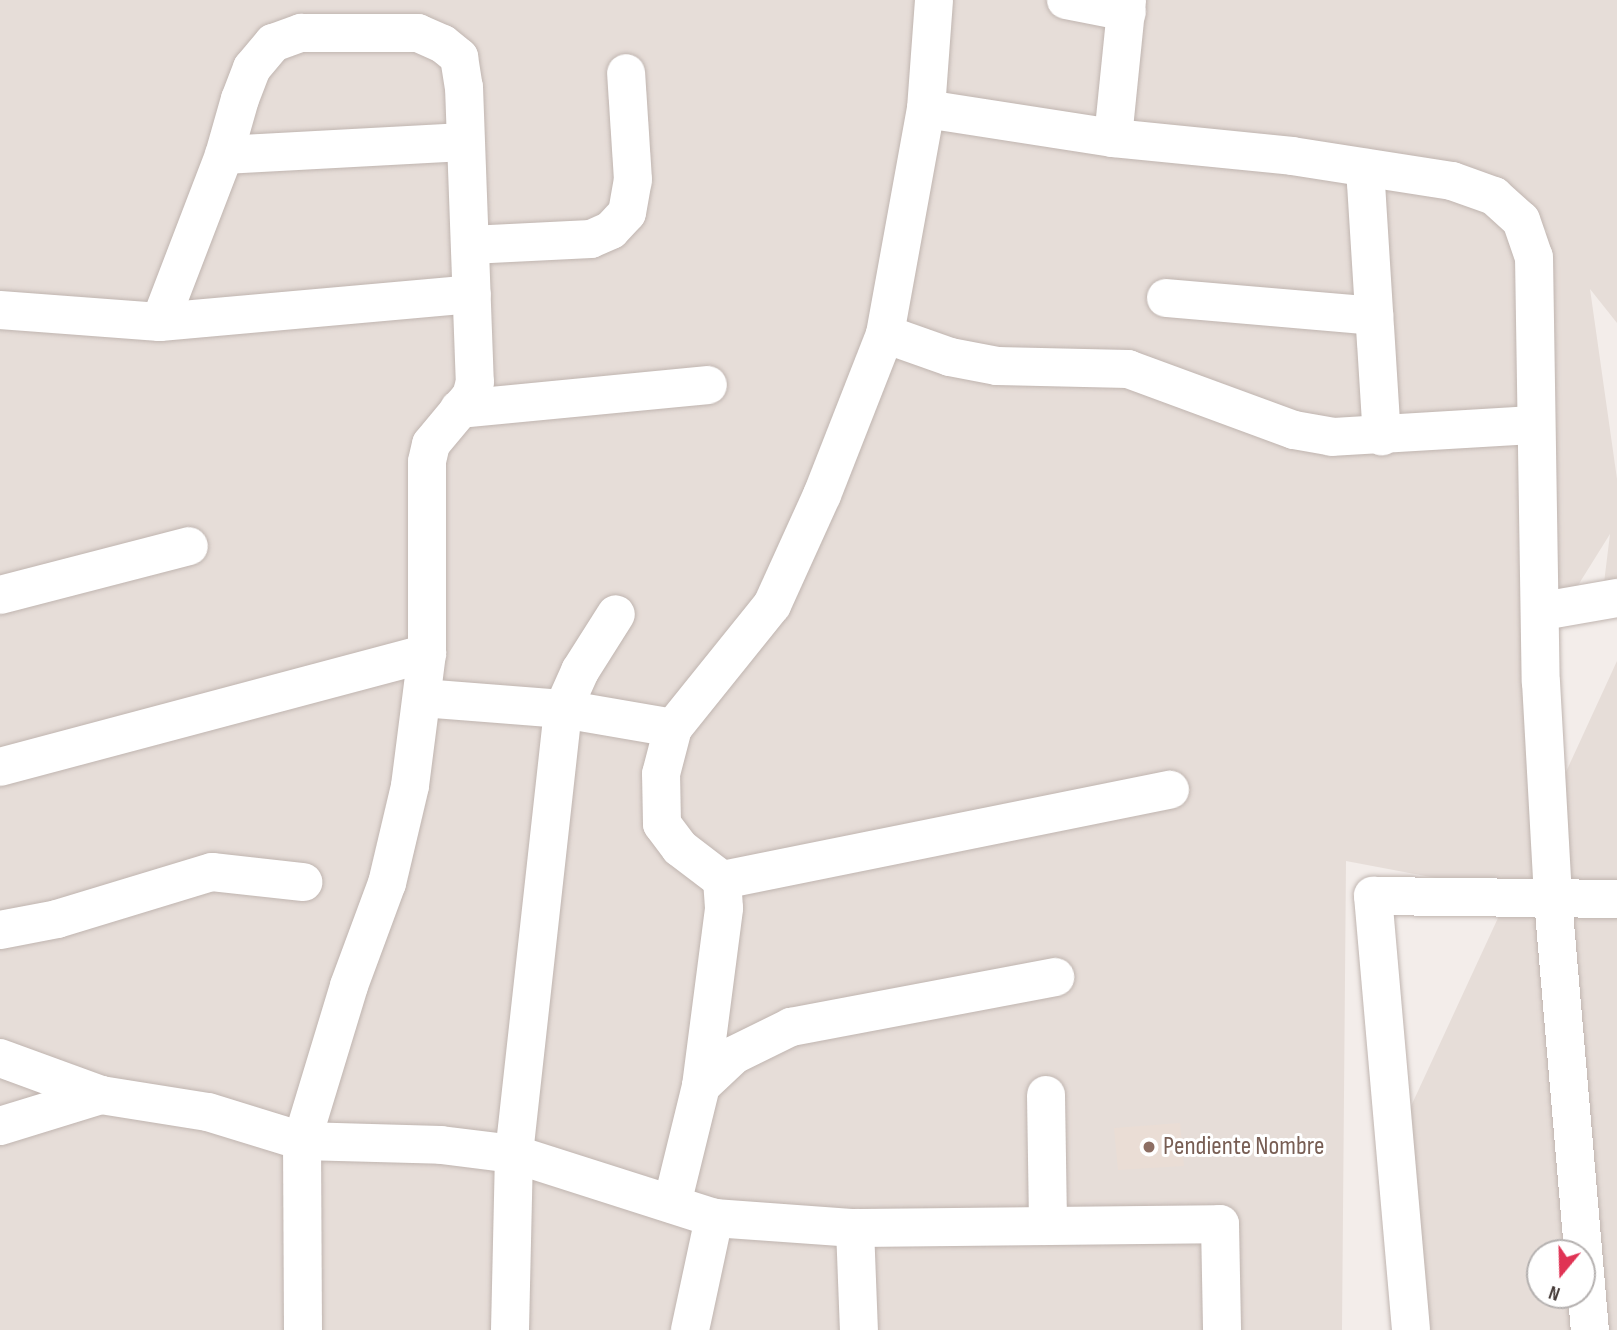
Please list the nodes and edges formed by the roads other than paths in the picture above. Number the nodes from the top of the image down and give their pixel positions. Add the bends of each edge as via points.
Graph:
1 (934, 0) edge
2 (1066, 0) edge
3 (1127, 6) edge
4 (626, 73) dead end
5 (926, 109) junction
6 (1113, 138) junction
7 (464, 142) junction
8 (224, 155) junction
9 (1365, 168) junction
10 (470, 245) junction
11 (472, 294) junction
12 (1166, 298) dead end
13 (0, 310) edge
14 (1374, 316) junction
15 (160, 323) junction
16 (885, 334) junction
17 (708, 385) dead end
18 (459, 409) junction
19 (1535, 425) junction
20 (1382, 436) junction
21 (190, 547) dead end
22 (0, 595) edge
23 (1617, 598) edge
24 (1543, 611) junction
25 (616, 614) dead end
26 (427, 653) junction
27 (422, 698) junction
28 (564, 709) junction
29 (673, 728) junction
30 (0, 767) edge
31 (1170, 790) dead end
32 (722, 880) junction
33 (303, 882) dead end
34 (1617, 899) edge
35 (1553, 900) junction
36 (0, 930) edge
37 (1055, 977) dead end
38 (0, 1058) edge
39 (701, 1086) junction
40 (1046, 1094) dead end
41 (101, 1096) junction
42 (0, 1126) edge
43 (302, 1140) junction
44 (514, 1154) junction
45 (672, 1204) junction
46 (714, 1218) junction
47 (1048, 1226) junction
48 (855, 1228) junction
49 (303, 1330) edge
50 (510, 1330) edge
51 (690, 1330) edge
52 (859, 1330) edge
53 (1222, 1330) edge
54 (1411, 1330) edge
55 (1590, 1330) edge

1 - 5 street
2 - 3 street
3 - 6 street
4 - 10 street via 633,180 627,213 611,230 591,239
5 - 6 street
5 - 16 street
6 - 9 street
7 - 8 street
7 - 8 street via 459,57 443,44 418,33 301,33 272,43 252,68
7 - 10 street
8 - 15 street
9 - 14 street
9 - 19 street via 1452,181 1494,196 1521,220 1534,257
10 - 11 street
11 - 15 street
11 - 18 street via 475,382
12 - 14 street
13 - 15 street
14 - 20 street
16 - 20 street via 950,357 997,366 1128,369 1294,430 1332,437
16 - 29 street via 822,495 772,606
17 - 18 street
18 - 26 street via 431,444 427,462
19 - 20 street
19 - 24 street
21 - 22 street
23 - 24 street
24 - 35 street via 1541,682
25 - 28 street via 580,671
26 - 27 street
26 - 30 street
27 - 28 street
27 - 43 street via 410,786 387,883 349,986
28 - 29 street
28 - 44 street
29 - 32 street via 661,774 662,824 680,848
31 - 32 street
32 - 39 street via 724,908
33 - 36 street via 212,872 57,919
34 - 35 street
35 - 54 street via 1373,896
35 - 55 street
37 - 39 street via 791,1027 734,1055
38 - 41 street
39 - 45 street
40 - 47 street
41 - 42 street
41 - 43 street via 208,1112
43 - 44 street via 441,1145
43 - 49 street
44 - 45 street
44 - 50 street
45 - 46 street
46 - 48 street
46 - 51 street
47 - 48 street
47 - 53 street via 1220,1224
48 - 52 street

